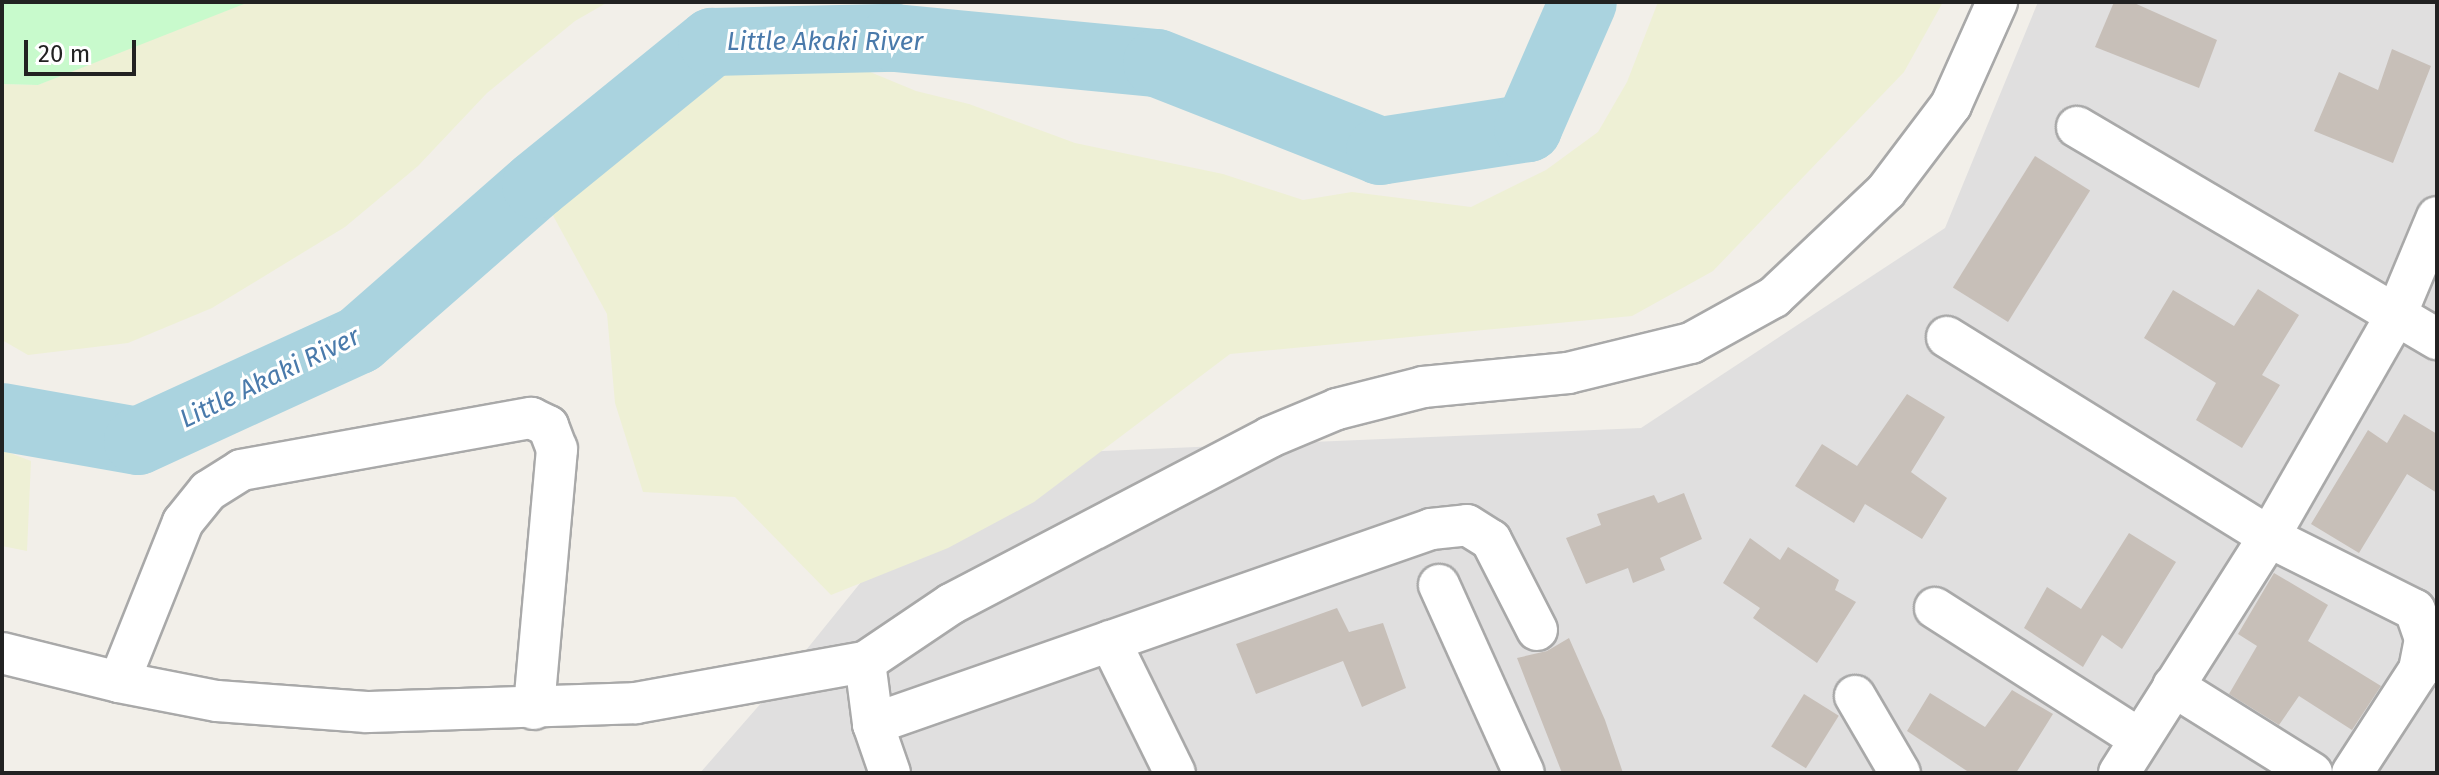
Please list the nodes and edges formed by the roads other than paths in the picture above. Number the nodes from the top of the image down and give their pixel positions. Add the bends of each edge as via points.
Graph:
1 (1997, 2) edge
2 (2077, 127) dead end
3 (2437, 217) edge
4 (2396, 315) junction
5 (1947, 337) dead end
6 (2437, 339) edge
7 (2269, 537) junction
8 (1439, 585) dead end
9 (1935, 608) dead end
10 (1537, 630) dead end
11 (1110, 641) junction
12 (2, 653) edge
13 (865, 662) junction
14 (119, 682) junction
15 (2173, 686) junction
16 (1855, 696) dead end
17 (534, 709) junction
18 (873, 724) junction
19 (2140, 739) junction
20 (890, 773) edge
21 (1175, 773) edge
22 (1524, 773) edge
23 (1900, 773) edge
24 (2119, 773) edge
25 (2312, 773) edge
26 (2352, 773) edge

1 - 13 street via 1951,105 1886,191 1774,297 1691,343 1568,373 1423,387 1337,409 1270,437 951,604
2 - 4 street
3 - 4 street
4 - 6 street
4 - 7 street
5 - 7 street
7 - 15 street
7 - 26 street via 2415,610 2425,639 2419,670
8 - 22 street
9 - 19 street
10 - 11 street via 1491,540 1467,525 1431,529
11 - 18 street
11 - 21 street
12 - 14 street
13 - 17 street via 636,703
13 - 18 street
14 - 17 street via 217,701 367,712
14 - 17 street via 183,522 208,491 241,470 531,418 548,426 557,449
15 - 19 street
15 - 25 street
16 - 23 street
18 - 20 street
19 - 24 street

